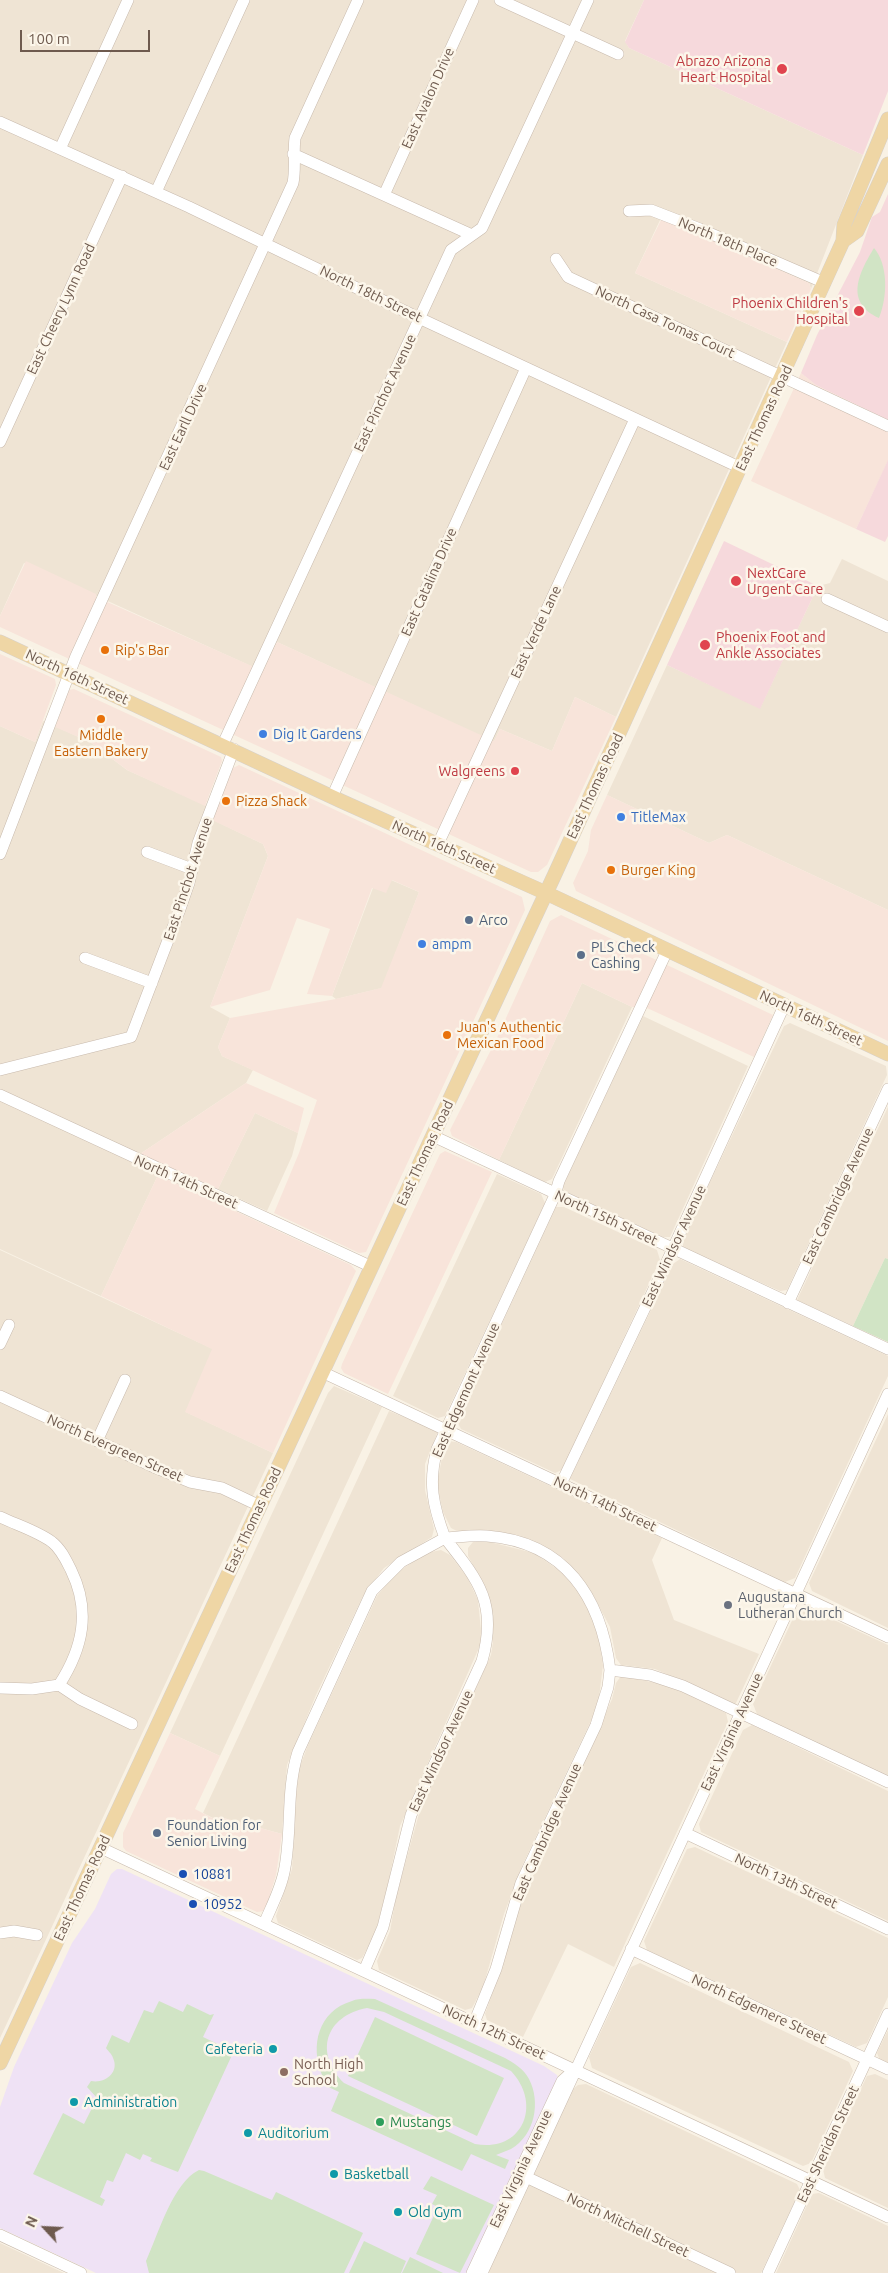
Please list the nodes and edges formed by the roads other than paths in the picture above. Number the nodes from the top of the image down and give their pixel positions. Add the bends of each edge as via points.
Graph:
1 (128, 0) edge
2 (244, 0) edge
3 (358, 0) edge
4 (473, 0) edge
5 (500, 0) edge
6 (588, 0) edge
7 (572, 34) junction
8 (618, 54) dead end
9 (888, 119) edge
10 (0, 122) edge
11 (60, 149) junction
12 (293, 154) junction
13 (888, 164) edge
14 (122, 176) junction
15 (156, 192) junction
16 (384, 195) junction
17 (629, 212) dead end
18 (472, 235) junction
19 (843, 241) junction
20 (266, 243) junction
21 (556, 259) dead end
22 (825, 283) junction
23 (420, 318) junction
24 (526, 368) junction
25 (783, 376) junction
26 (635, 419) junction
27 (888, 426) edge
28 (0, 442) edge
29 (741, 468) junction
30 (827, 599) dead end
31 (888, 627) edge
32 (0, 642) edge
33 (69, 674) junction
34 (228, 747) junction
35 (332, 796) junction
36 (438, 844) junction
37 (147, 852) dead end
38 (0, 854) edge
39 (192, 869) junction
40 (546, 893) junction
41 (667, 951) junction
42 (85, 958) dead end
43 (152, 983) junction
44 (784, 1006) junction
45 (888, 1054) edge
46 (0, 1070) edge
47 (888, 1089) edge
48 (0, 1095) edge
49 (432, 1136) junction
50 (555, 1195) junction
51 (672, 1248) junction
52 (372, 1267) junction
53 (788, 1303) junction
54 (9, 1325) dead end
55 (0, 1344) edge
56 (888, 1349) edge
57 (322, 1372) junction
58 (125, 1380) dead end
59 (888, 1394) edge
60 (0, 1396) edge
61 (445, 1430) junction
62 (97, 1440) junction
63 (561, 1484) junction
64 (260, 1506) junction
65 (0, 1517) edge
66 (445, 1538) junction
67 (796, 1594) junction
68 (888, 1637) edge
69 (610, 1670) junction
70 (59, 1685) junction
71 (0, 1688) edge
72 (741, 1713) junction
73 (132, 1724) dead end
74 (888, 1782) edge
75 (685, 1833) junction
76 (101, 1848) junction
77 (264, 1924) junction
78 (888, 1929) edge
79 (0, 1933) edge
80 (37, 1935) dead end
81 (630, 1949) junction
82 (364, 1971) junction
83 (888, 2014) edge
84 (474, 2023) junction
85 (867, 2059) junction
86 (0, 2063) edge
87 (888, 2069) edge
88 (574, 2070) junction
89 (526, 2178) junction
90 (811, 2180) junction
91 (888, 2217) edge
92 (0, 2235) edge
93 (81, 2273) edge
94 (472, 2273) edge
95 (482, 2273) edge
96 (730, 2273) edge
97 (768, 2273) edge

1 - 11 street
2 - 15 street
3 - 12 street, East Earll Drive via 295,138
4 - 16 street, East Avalon Drive
5 - 7 street
6 - 7 street, East Pinchot Avenue
7 - 8 street
7 - 18 street, East Pinchot Avenue via 482,228
9 - 19 main road, East Thomas Road via 844,225
10 - 11 street, North 18th Street
11 - 14 street, North 18th Street
12 - 16 street
12 - 20 street, East Earll Drive via 296,169 293,183
13 - 19 main road, East Thomas Road via 857,231
14 - 15 street, North 18th Street
14 - 28 street, East Cheery Lynn Road
15 - 20 street, North 18th Street
16 - 18 street
17 - 22 street, North 18th Place via 651,210
18 - 23 street, East Pinchot Avenue via 451,250
19 - 22 main road, East Thomas Road
20 - 23 street, North 18th Street
20 - 33 street, East Earll Drive
21 - 25 street, North Casa Tomas Court via 568,278
22 - 25 main road, East Thomas Road
23 - 24 street, North 18th Street
23 - 34 street, East Pinchot Avenue
24 - 26 street, North 18th Street
24 - 35 street, East Catalina Drive
25 - 27 street, North Casa Tomas Court
25 - 29 main road, East Thomas Road
26 - 29 street, North 18th Street
26 - 36 street, East Verde Lane
29 - 40 main road, East Thomas Road
30 - 31 street
32 - 33 main road, North 16th Street
33 - 34 main road, North 16th Street
33 - 38 street, East Earll Drive
34 - 35 main road, North 16th Street
34 - 39 street, East Pinchot Avenue
35 - 36 main road, North 16th Street
36 - 40 main road, North 16th Street
37 - 39 street
39 - 43 street, East Pinchot Avenue
40 - 41 main road, North 16th Street
40 - 49 main road, East Thomas Road
41 - 44 main road, North 16th Street
41 - 50 street, East Edgemont Avenue
42 - 43 street
43 - 46 street, East Pinchot Avenue via 131,1037
44 - 45 main road, North 16th Street
44 - 51 street, East Windsor Avenue
47 - 53 street, East Cambridge Avenue
48 - 52 street, North 14th Street
49 - 50 street, North 15th Street
49 - 52 main road, East Thomas Road
50 - 51 street, North 15th Street
50 - 61 street, East Edgemont Avenue
51 - 53 street, North 15th Street
51 - 63 street, East Windsor Avenue
52 - 57 main road, East Thomas Road
53 - 56 street, North 15th Street
54 - 55 street
57 - 61 street, North 14th Street
57 - 64 main road, East Thomas Road
58 - 62 street
59 - 67 street, East Virginia Avenue
60 - 62 street, North Evergreen Street
61 - 63 street, North 14th Street
61 - 66 street, East Edgemont Avenue via 432,1470 435,1510
62 - 64 street, North Evergreen Street via 183,1479 222,1488
63 - 67 street, North 14th Street
64 - 76 main road, East Thomas Road
65 - 70 street via 52,1542 62,1553 77,1582 82,1598 81,1634 76,1652
66 - 69 street via 487,1536 516,1541 541,1550 566,1568 599,1616
66 - 77 street via 401,1562 380,1581 366,1603 294,1765 286,1865
66 - 82 street, East Windsor Avenue via 479,1585 486,1607 489,1638 482,1661 411,1815 385,1920
67 - 68 street, North 14th Street
67 - 72 street, East Virginia Avenue
69 - 72 street via 667,1680
69 - 84 street, East Cambridge Avenue via 596,1725 521,1883 489,1990
70 - 71 street via 32,1689
70 - 73 street
72 - 74 street
72 - 75 street, East Virginia Avenue
75 - 78 street, North 13th Street
75 - 81 street, East Virginia Avenue
76 - 77 street, North 12th Street
76 - 86 main road, East Thomas Road
77 - 82 street, North 12th Street
79 - 80 street via 14,1931
81 - 85 street, North Edgemere Street
81 - 88 street, East Virginia Avenue
82 - 84 street, North 12th Street
83 - 85 street, East Sheridan Street
84 - 88 street, North 12th Street
85 - 87 street, North Edgemere Street
85 - 90 street, East Sheridan Street
88 - 89 street, East Virginia Avenue
88 - 90 street, North 12th Street
88 - 94 street, East Virginia Avenue via 562,2081
89 - 95 street, East Virginia Avenue
89 - 96 street, North Mitchell Street
90 - 91 street, North 12th Street
90 - 97 street, East Sheridan Street
92 - 93 street

